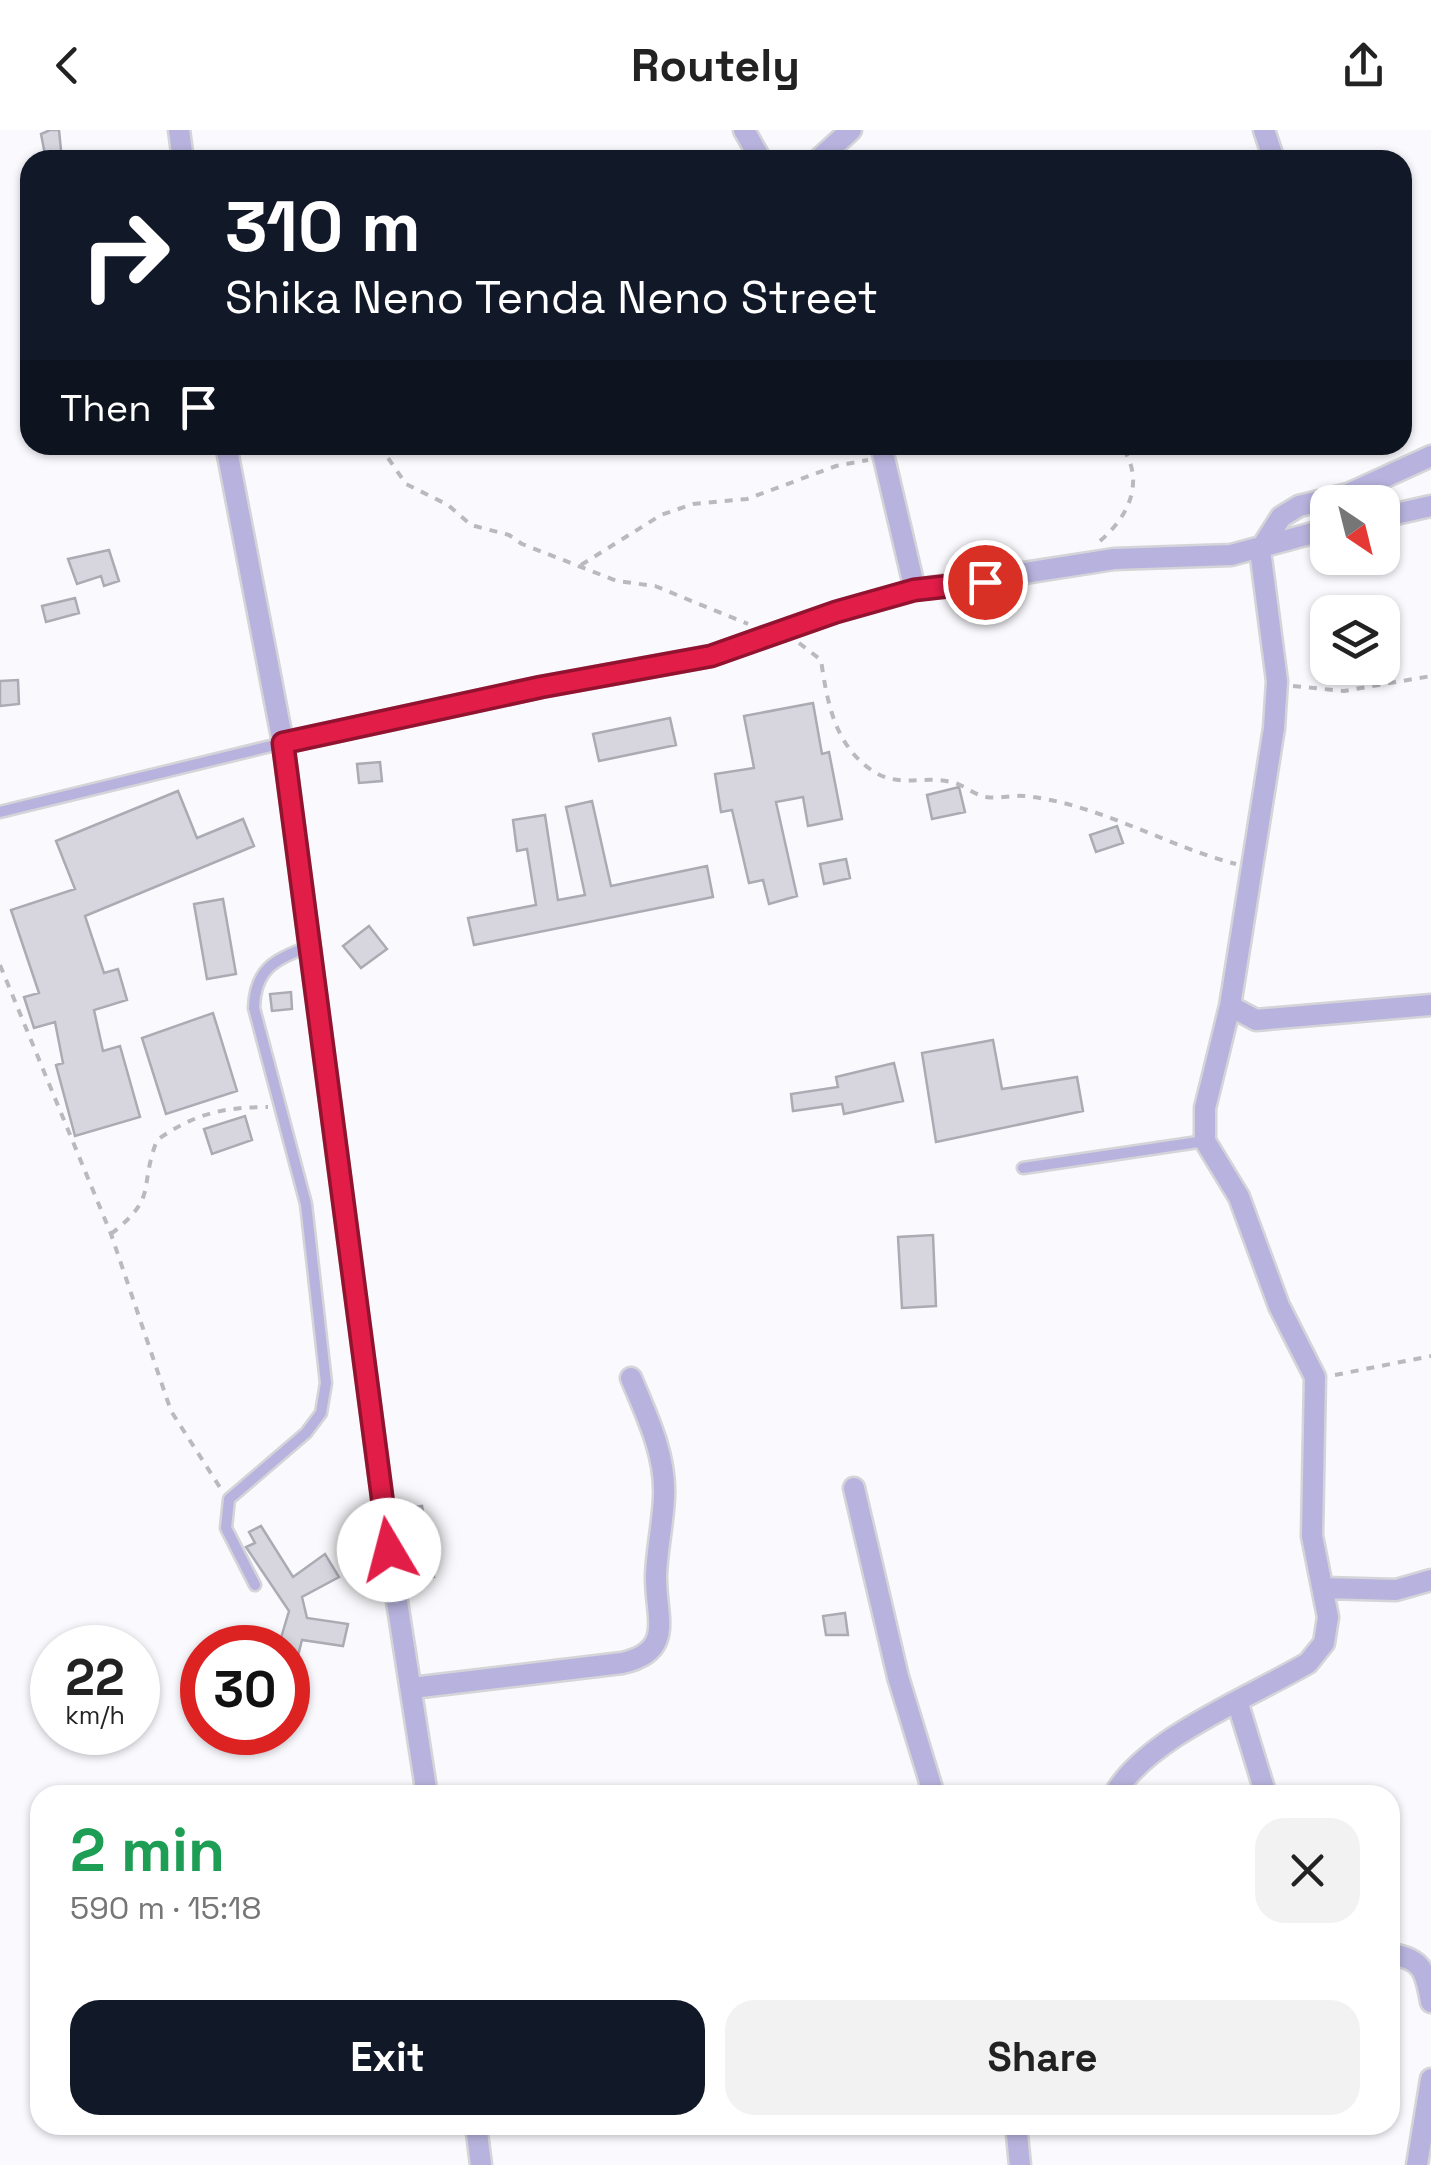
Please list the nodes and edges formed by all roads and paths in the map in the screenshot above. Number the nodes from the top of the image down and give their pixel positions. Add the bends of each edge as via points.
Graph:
1 (851, 130) edge
2 (829, 150) edge
3 (228, 455) edge
4 (386, 455) edge
5 (870, 455) edge
6 (883, 455) edge
7 (1126, 455) edge
8 (1431, 456) edge
9 (1431, 506) edge
10 (1400, 513) edge
11 (1431, 518) edge
12 (1400, 525) edge
13 (1310, 534) edge
14 (1310, 544) edge
15 (1089, 549) dead end
16 (1261, 553) junction
17 (580, 566) junction
18 (914, 590) junction
19 (772, 635) junction
20 (1431, 676) edge
21 (1277, 680) junction
22 (283, 743) junction
23 (0, 812) edge
24 (1250, 868) junction
25 (308, 947) junction
26 (0, 965) edge
27 (2, 977) edge
28 (1431, 1005) edge
29 (1230, 1006) junction
30 (282, 1107) junction
31 (1205, 1141) junction
32 (1024, 1168) dead end
33 (110, 1234) junction
34 (1431, 1356) edge
35 (1315, 1377) junction
36 (631, 1378) dead end
37 (854, 1488) dead end
38 (229, 1499) junction
39 (1431, 1580) edge
40 (256, 1585) dead end
41 (1326, 1588) junction
42 (412, 1688) junction
43 (1238, 1704) junction
44 (426, 1785) edge
45 (931, 1785) edge
46 (1120, 1785) edge
47 (1263, 1785) edge
48 (1400, 1956) edge
49 (1431, 2002) edge
50 (1431, 2079) edge
51 (477, 2135) edge
52 (1017, 2135) edge
53 (481, 2165) edge
54 (1020, 2165) edge
55 (1418, 2165) edge

1 - 2 street
3 - 22 street
4 - 17 path via 406,484 448,504 471,526 509,534
5 - 17 path via 747,499 661,515
6 - 18 street
7 - 15 path via 1133,495 1125,518
8 - 16 street via 1348,494 1299,506 1281,517
9 - 10 street
11 - 12 street
13 - 16 street via 1282,539
14 - 16 street
16 - 18 street via 1099,560
16 - 21 street
17 - 19 path via 617,581 656,586
18 - 19 street
19 - 22 street via 711,656
19 - 24 path via 802,644 821,660 840,737 884,777 905,784 950,782 985,797 1060,803
20 - 21 path via 1344,691
21 - 24 street
22 - 23 lane
22 - 25 street
24 - 29 street
25 - 30 lane via 278,958 254,986
25 - 42 street
26 - 27 path
27 - 33 path
28 - 29 street via 1256,1020
29 - 31 street via 1205,1108
30 - 33 path via 215,1110 157,1140 146,1198
30 - 38 lane via 306,1204 326,1383 321,1413 306,1434
31 - 32 lane
31 - 35 street via 1239,1197 1279,1306
33 - 38 path via 171,1412
34 - 35 path
35 - 41 street via 1312,1536
36 - 42 street via 656,1435 664,1493 654,1648 622,1663
37 - 45 street
38 - 40 lane via 226,1528
39 - 41 street via 1396,1590
41 - 43 street via 1324,1643 1308,1663
42 - 44 street
43 - 46 street via 1172,1736
43 - 47 street
48 - 49 street via 1425,1969
50 - 55 street
51 - 53 street
52 - 54 street

